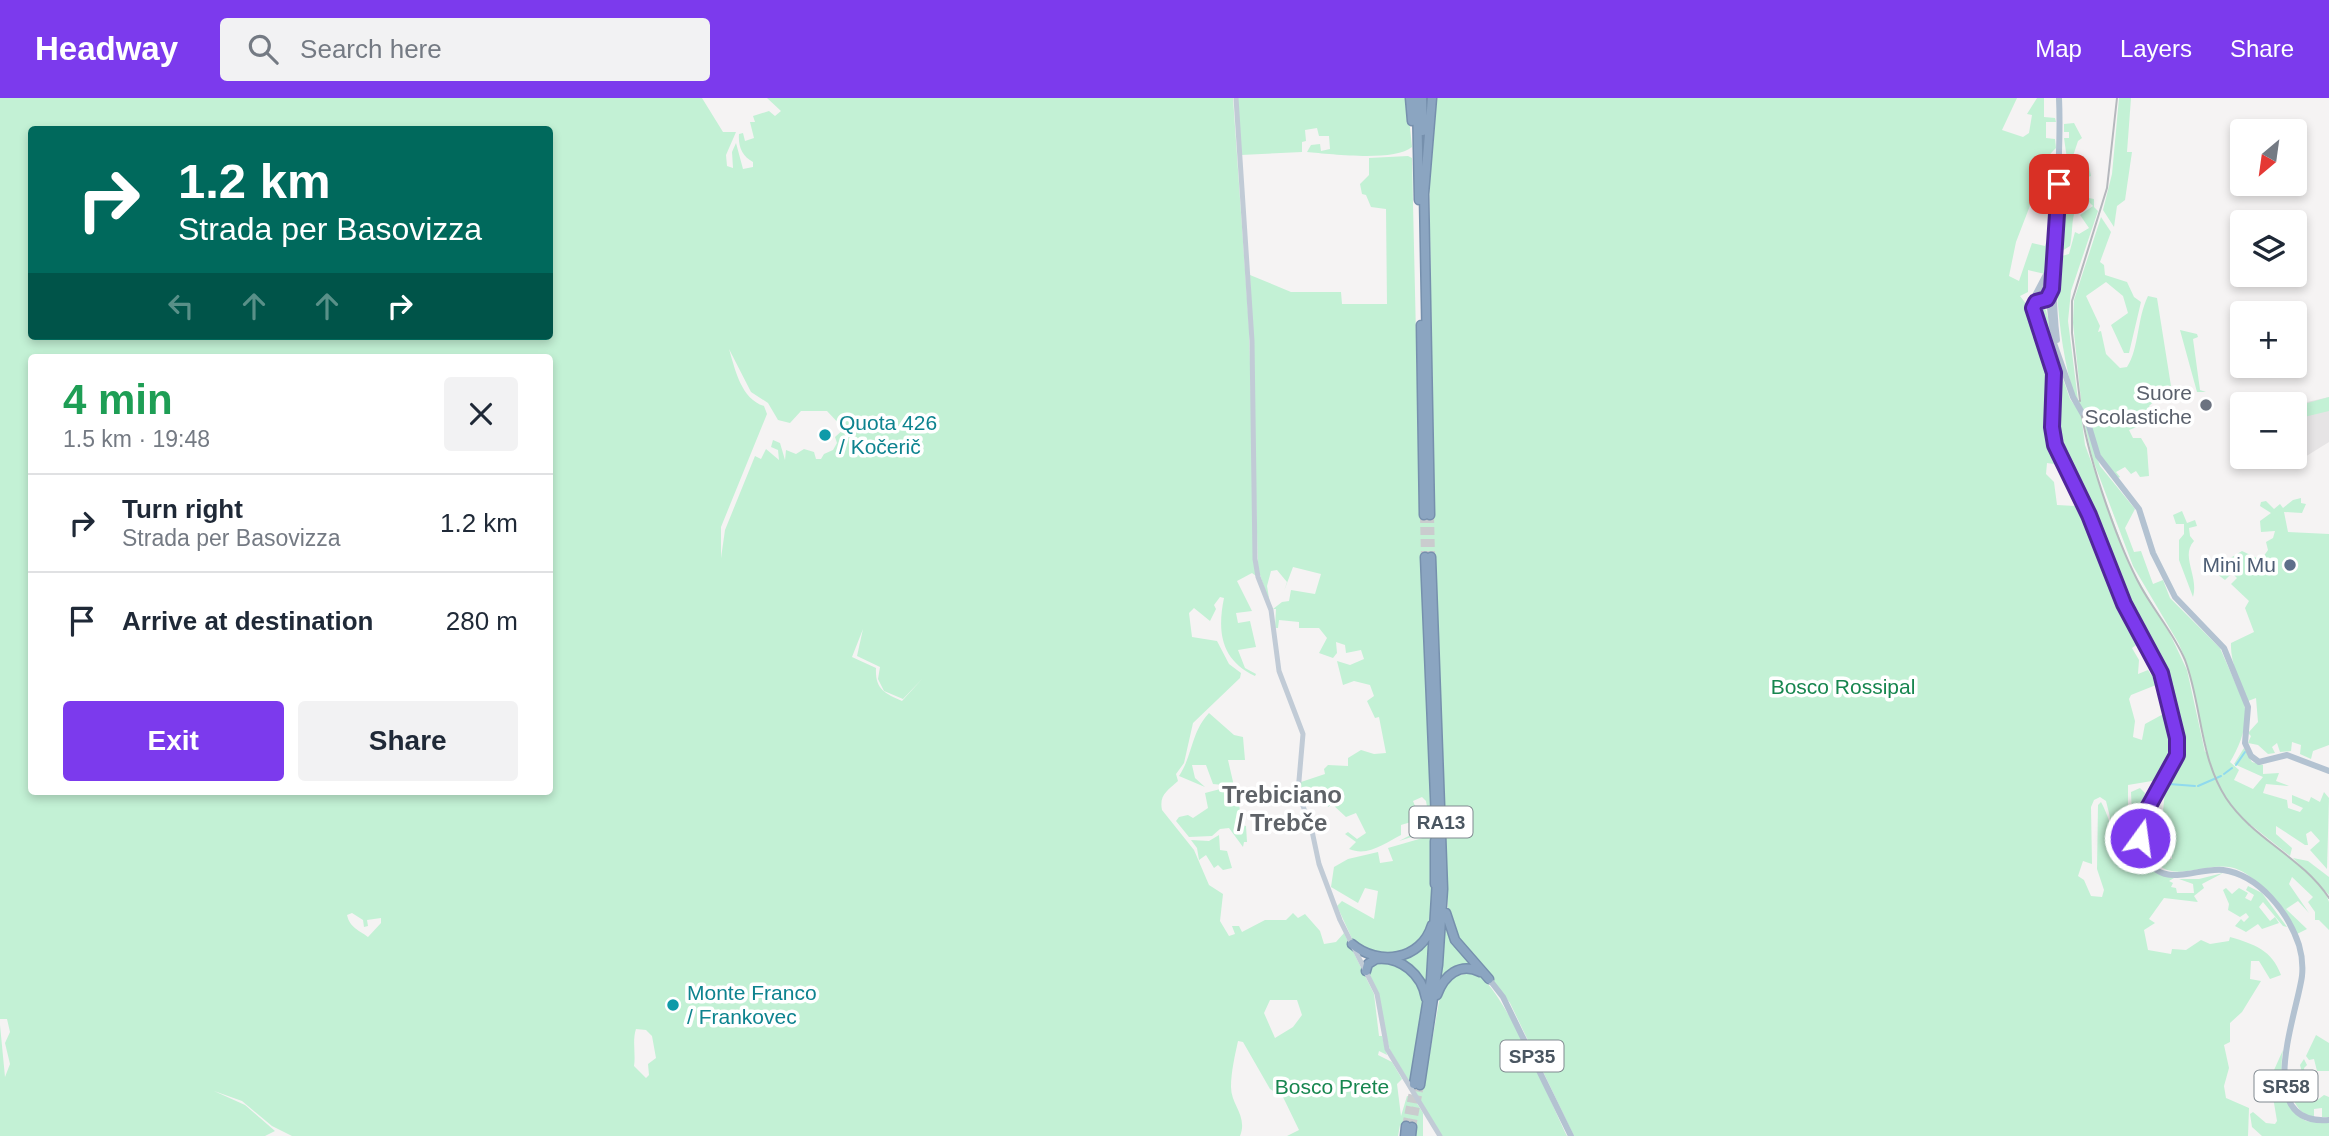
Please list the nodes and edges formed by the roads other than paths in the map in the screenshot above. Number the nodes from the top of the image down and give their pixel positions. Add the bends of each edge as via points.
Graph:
1 (1236, 98) edge
2 (1410, 98) edge
3 (1417, 98) edge
4 (1422, 98) edge
5 (1432, 98) edge
6 (2059, 98) edge
7 (1422, 195) junction
8 (2052, 259) junction
9 (2041, 288) junction
10 (2052, 289) junction
11 (2044, 300) junction
12 (2034, 303) junction
13 (2054, 308) junction
14 (2050, 319) junction
15 (2059, 356) junction
16 (1427, 515) tunnel mouth
17 (2329, 771) edge
18 (1435, 821) junction
19 (1442, 839) junction
20 (1352, 944) joint
21 (1383, 958) junction
22 (1367, 959) junction
23 (1366, 971) joint
24 (1489, 979) junction
25 (1424, 1045) junction
26 (1417, 1085) tunnel mouth
27 (2329, 1120) edge
28 (1410, 1130) tunnel mouth
29 (1405, 1136) edge
30 (1440, 1136) edge
31 (1571, 1136) edge

1 - 20 main road via 1252,341 1257,569 1271,613 1279,671 1303,734 1298,792 1321,869
2 - 7 highway
3 - 7 highway
4 - 7 highway
5 - 7 highway
6 - 8 main road via 2061,167
7 - 16 highway
8 - 9 main road
8 - 10 main road
9 - 11 main road
9 - 12 main road
10 - 11 main road
10 - 13 main road
11 - 12 main road
11 - 13 main road
11 - 14 main road
12 - 14 main road via 2046,305
12 - 27 main road, SR58 via 2053,365 2055,445 2161,673 2177,738 2174,764 2156,788 2141,822 2142,847 2153,866 2171,875 2217,870 2240,875 2281,911 2296,938 2302,968 2284,1054 2286,1084 2300,1115
13 - 15 main road
14 - 15 main road
15 - 17 main road via 2098,456 2139,509 2172,593 2226,652 2248,708 2244,740 2248,751 2259,762 2293,756
18 - 19 highway, RA13 via 1428,557
18 - 21 highway via 1432,927 1411,952
18 - 25 highway, RA13 via 1436,915
19 - 24 highway via 1447,923 1459,946
19 - 25 highway, RA13 via 1441,926
20 - 22 highway
21 - 22 highway
21 - 25 highway via 1410,969 1423,986
22 - 23 highway
23 - 30 main road via 1378,998 1387,1049
24 - 25 highway via 1466,968 1447,977 1437,993
24 - 31 main road, SP35 via 1508,1007
25 - 26 highway, RA13
28 - 29 highway

